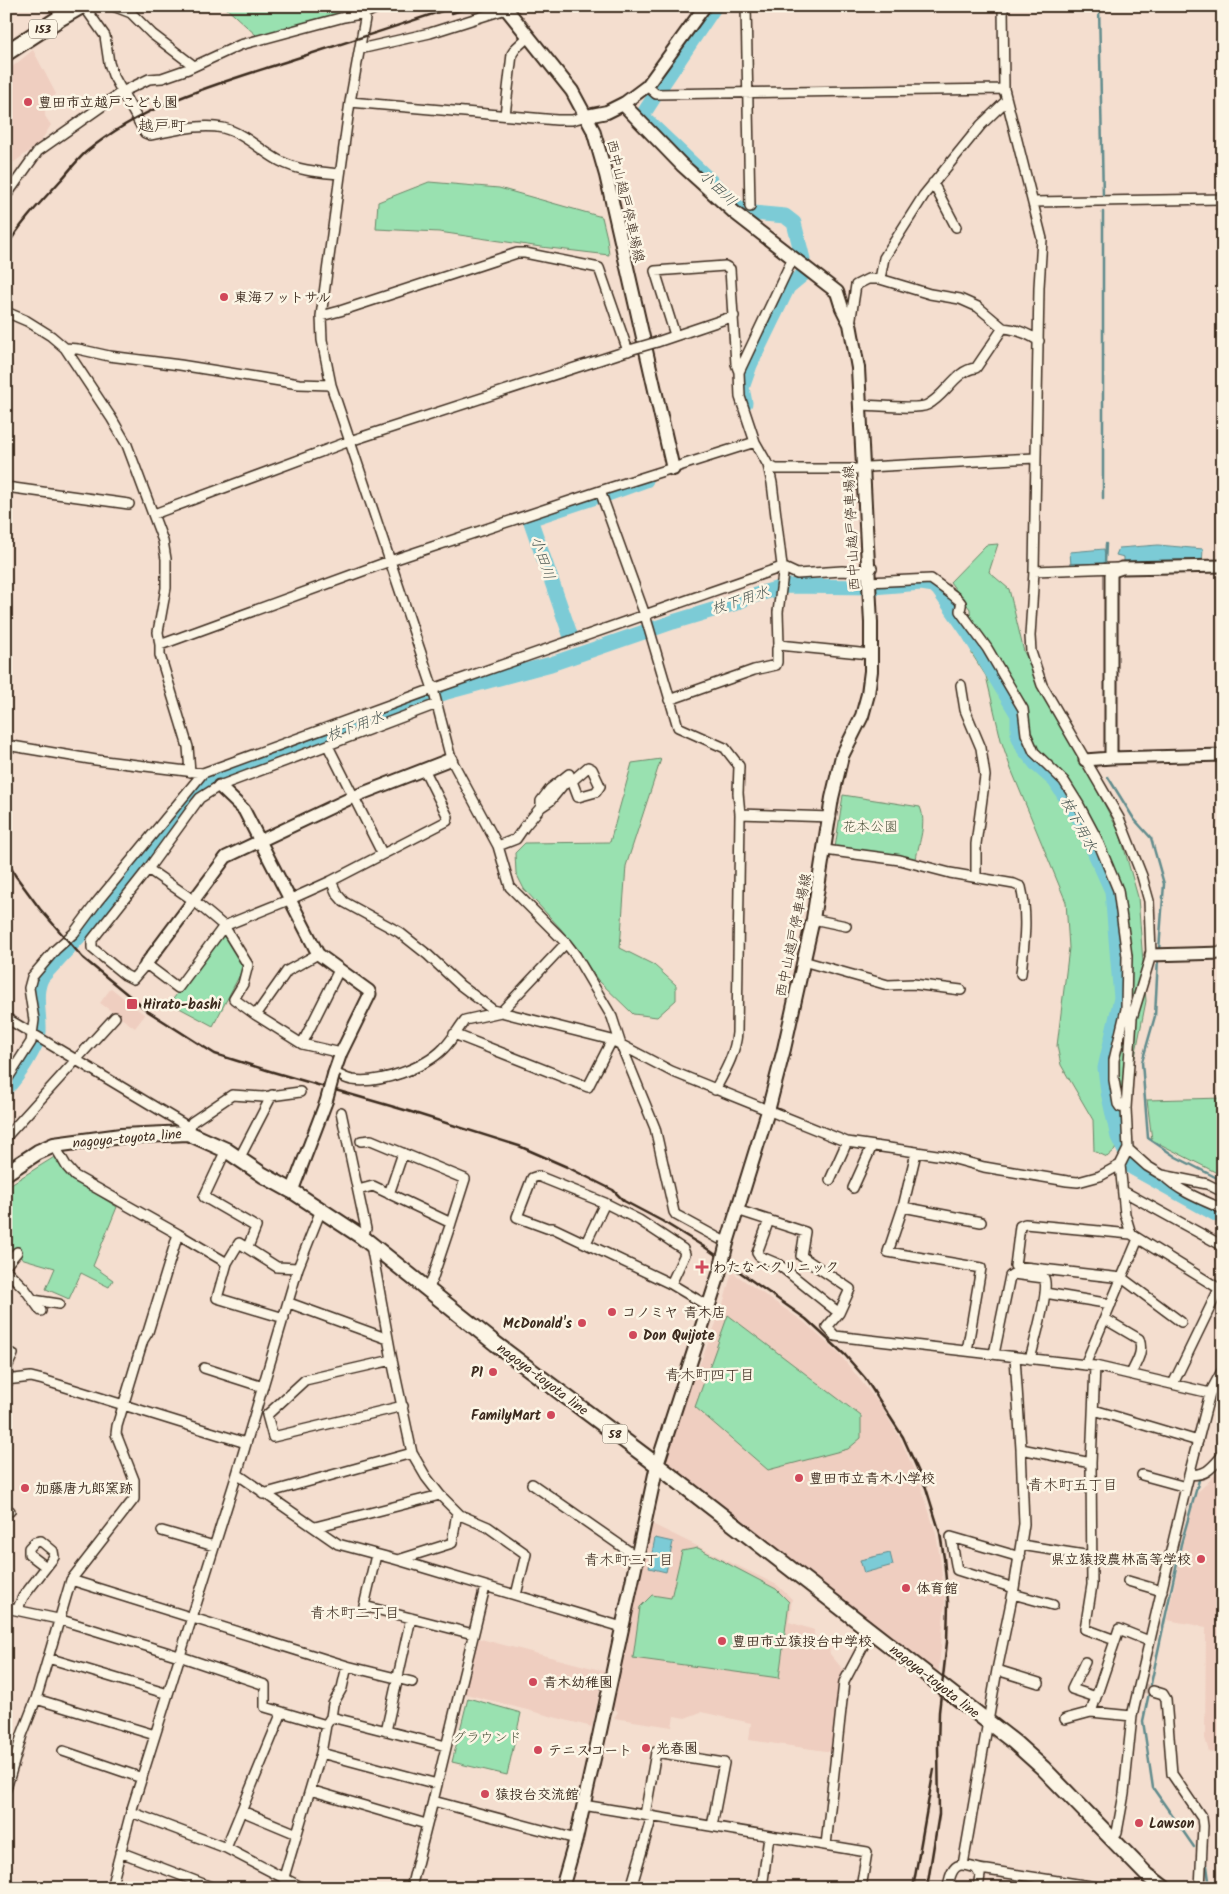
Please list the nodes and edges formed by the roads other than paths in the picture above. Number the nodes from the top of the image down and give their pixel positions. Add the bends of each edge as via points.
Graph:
1 (83, 6) edge
2 (113, 6) edge
3 (381, 6) edge
4 (705, 6) edge
5 (746, 6) edge
6 (1003, 6) edge
7 (505, 8) edge
8 (365, 10) edge
9 (529, 36) junction
10 (360, 49) junction
11 (6, 53) edge
12 (194, 66) junction
13 (647, 86) junction
14 (1004, 89) junction
15 (122, 92) junction
16 (747, 93) junction
17 (1006, 101) junction
18 (350, 102) junction
19 (623, 104) junction
20 (505, 115) junction
21 (587, 116) junction
22 (340, 174) junction
23 (933, 183) junction
24 (6, 196) edge
25 (1223, 199) edge
26 (1033, 202) junction
27 (750, 207) dead end
28 (956, 228) dead end
29 (792, 258) junction
30 (880, 279) junction
31 (6, 312) edge
32 (321, 316) junction
33 (734, 316) junction
34 (850, 324) junction
35 (1003, 328) junction
36 (676, 335) junction
37 (1039, 341) junction
38 (64, 348) junction
39 (631, 350) junction
40 (739, 372) junction
41 (330, 385) junction
42 (860, 404) junction
43 (350, 441) junction
44 (756, 442) junction
45 (1035, 458) junction
46 (768, 465) junction
47 (674, 469) junction
48 (864, 469) junction
49 (6, 487) edge
50 (600, 491) junction
51 (129, 504) dead end
52 (154, 514) junction
53 (390, 561) junction
54 (1223, 566) edge
55 (782, 567) junction
56 (1119, 568) junction
57 (1034, 571) junction
58 (870, 578) junction
59 (646, 619) junction
60 (160, 645) junction
61 (779, 645) junction
62 (870, 654) junction
63 (961, 686) dead end
64 (433, 691) junction
65 (669, 700) junction
66 (437, 704) junction
67 (6, 745) edge
68 (328, 746) junction
69 (1223, 755) edge
70 (1111, 758) junction
71 (451, 759) junction
72 (1085, 760) junction
73 (424, 770) junction
74 (190, 772) junction
75 (205, 774) junction
76 (570, 777) dead end
77 (219, 786) junction
78 (354, 796) junction
79 (740, 814) junction
80 (830, 817) junction
81 (260, 840) junction
82 (498, 846) junction
83 (824, 850) junction
84 (382, 853) junction
85 (148, 869) junction
86 (976, 877) junction
87 (331, 880) junction
88 (193, 900) junction
89 (290, 900) junction
90 (813, 919) junction
91 (224, 926) junction
92 (846, 926) dead end
93 (566, 943) junction
94 (318, 954) junction
95 (1223, 954) edge
96 (1151, 955) junction
97 (803, 961) junction
98 (146, 964) junction
99 (338, 970) junction
100 (1021, 974) dead end
101 (961, 990) dead end
102 (501, 1012) junction
103 (256, 1015) junction
104 (115, 1017) dead end
105 (6, 1018) edge
106 (454, 1034) junction
107 (37, 1036) junction
108 (612, 1040) junction
109 (302, 1044) junction
110 (621, 1045) junction
111 (341, 1053) junction
112 (78, 1060) junction
113 (334, 1073) junction
114 (6, 1081) edge
115 (714, 1090) junction
116 (300, 1092) dead end
117 (272, 1095) junction
118 (1126, 1108) junction
119 (768, 1111) junction
120 (341, 1112) dead end
121 (189, 1131) junction
122 (6, 1137) edge
123 (361, 1141) dead end
124 (847, 1142) junction
125 (54, 1145) junction
126 (872, 1146) junction
127 (1128, 1149) junction
128 (226, 1150) junction
129 (403, 1153) junction
130 (916, 1153) junction
131 (239, 1159) junction
132 (1120, 1165) junction
133 (6, 1174) edge
134 (1162, 1175) junction
135 (830, 1180) dead end
136 (854, 1188) dead end
137 (358, 1190) junction
138 (292, 1191) junction
139 (1123, 1191) junction
140 (1223, 1192) edge
141 (389, 1194) junction
142 (605, 1203) junction
143 (903, 1207) junction
144 (1223, 1209) edge
145 (322, 1210) junction
146 (737, 1210) junction
147 (769, 1220) junction
148 (981, 1222) dead end
149 (451, 1223) junction
150 (178, 1234) junction
151 (1135, 1237) junction
152 (367, 1241) junction
153 (586, 1243) junction
154 (727, 1243) junction
155 (1223, 1246) edge
156 (248, 1247) junction
157 (17, 1252) dead end
158 (227, 1263) junction
159 (6, 1265) edge
160 (298, 1268) junction
161 (6, 1270) edge
162 (1122, 1278) junction
163 (671, 1284) junction
164 (429, 1289) junction
165 (1221, 1290) edge
166 (1045, 1293) junction
167 (33, 1300) junction
168 (289, 1303) junction
169 (59, 1304) dead end
170 (1111, 1304) junction
171 (708, 1306) junction
172 (41, 1311) dead end
173 (839, 1313) junction
174 (284, 1318) junction
175 (1105, 1319) junction
176 (1181, 1322) dead end
177 (388, 1339) junction
178 (967, 1351) junction
179 (13, 1354) dead end
180 (994, 1354) junction
181 (1014, 1357) junction
182 (1030, 1359) junction
183 (392, 1360) junction
184 (1090, 1365) junction
185 (204, 1368) dead end
186 (1223, 1369) edge
187 (1131, 1374) junction
188 (7, 1380) edge
189 (1173, 1384) junction
190 (263, 1387) junction
191 (1210, 1392) junction
192 (124, 1405) junction
193 (403, 1406) junction
194 (256, 1409) junction
195 (1094, 1410) junction
196 (267, 1415) junction
197 (1198, 1441) junction
198 (246, 1444) junction
199 (1022, 1449) junction
200 (412, 1453) junction
201 (1223, 1455) edge
202 (1091, 1463) junction
203 (657, 1465) junction
204 (237, 1474) junction
205 (1190, 1474) junction
206 (1142, 1475) dead end
207 (532, 1484) dead end
208 (1186, 1487) junction
209 (263, 1494) junction
210 (440, 1495) junction
211 (457, 1512) junction
212 (314, 1527) junction
213 (162, 1531) dead end
214 (1021, 1545) junction
215 (214, 1546) junction
216 (376, 1555) junction
217 (1091, 1556) junction
218 (637, 1557) junction
219 (1020, 1557) junction
220 (398, 1560) junction
221 (46, 1567) dead end
222 (71, 1580) junction
223 (1128, 1581) dead end
224 (485, 1587) junction
225 (1014, 1591) junction
226 (1162, 1591) junction
227 (516, 1595) junction
228 (1052, 1605) dead end
229 (6, 1608) edge
230 (16, 1610) junction
231 (191, 1618) junction
232 (411, 1618) junction
233 (58, 1619) junction
234 (622, 1627) junction
235 (871, 1631) junction
236 (473, 1634) junction
237 (1115, 1640) junction
238 (1149, 1641) junction
239 (179, 1656) junction
240 (48, 1658) junction
241 (1085, 1662) dead end
242 (347, 1666) junction
243 (997, 1670) junction
244 (398, 1677) junction
245 (412, 1682) dead end
246 (1039, 1682) dead end
247 (1153, 1691) tunnel mouth
248 (168, 1694) junction
249 (1096, 1697) junction
250 (36, 1699) junction
251 (282, 1712) junction
252 (1091, 1712) junction
253 (1132, 1716) junction
254 (1065, 1718) dead end
255 (329, 1721) junction
256 (988, 1723) junction
257 (386, 1731) junction
258 (155, 1736) junction
259 (446, 1746) junction
260 (63, 1752) dead end
261 (321, 1754) junction
262 (142, 1778) junction
263 (437, 1784) junction
264 (6, 1789) edge
265 (310, 1790) junction
266 (433, 1802) junction
267 (583, 1805) junction
268 (242, 1811) junction
269 (131, 1812) junction
270 (648, 1816) junction
271 (426, 1824) junction
272 (712, 1826) junction
273 (297, 1834) junction
274 (769, 1836) junction
275 (1111, 1839) junction
276 (576, 1840) junction
277 (826, 1845) junction
278 (226, 1848) junction
279 (120, 1852) junction
280 (963, 1865) junction
281 (977, 1870) junction
282 (284, 1877) junction
283 (300, 1887) edge
284 (111, 1888) edge
285 (214, 1888) edge
286 (411, 1888) edge
287 (562, 1888) edge
288 (631, 1888) edge
289 (762, 1888) edge
290 (861, 1888) edge
291 (948, 1888) edge
292 (978, 1888) edge
293 (1103, 1888) edge
294 (1164, 1888) edge
295 (1200, 1888) edge

1 - 11 highway, 153
1 - 15 street via 105,36 109,63
2 - 12 street via 131,13 152,34
3 - 8 street
4 - 13 street
5 - 16 street
6 - 14 street
7 - 9 main road, 西中山越戸停車場線
7 - 10 street via 430,33
8 - 10 street
8 - 12 street via 240,45
9 - 20 street via 512,54
9 - 21 main road, 西中山越戸停車場線
10 - 18 street
12 - 15 street via 162,78 149,79
13 - 16 street via 656,94
13 - 19 street
14 - 16 street
14 - 17 street
15 - 22 street via 150,136 196,127 224,128 291,166
15 - 24 street via 38,151
16 - 27 street
17 - 23 street via 981,125
17 - 26 street
18 - 20 street
18 - 22 street
19 - 21 main road via 607,112
19 - 29 main road, 西中山越戸停車場線 via 706,186
20 - 21 street via 557,120
21 - 47 main road, 西中山越戸停車場線 via 601,158
22 - 32 street
23 - 28 street
23 - 30 street via 884,258
25 - 26 street
26 - 37 street via 1042,239
29 - 34 main road, 西中山越戸停車場線 via 837,292
29 - 40 street
30 - 34 street via 856,285
30 - 35 street via 960,299 978,307
31 - 38 street via 35,326
32 - 39 street via 525,253 599,268
32 - 41 street
33 - 36 street
33 - 36 street via 730,269 724,266 655,271
33 - 40 street
34 - 42 main road, 西中山越戸停車場線
35 - 37 street via 1028,333
35 - 42 street via 976,368 960,374 945,392 926,406
36 - 39 street, bridge
37 - 45 street
38 - 41 street via 299,384
38 - 52 street via 127,445
39 - 43 street
40 - 44 street via 740,397
41 - 43 street
42 - 48 main road, 西中山越戸停車場線
43 - 52 street
43 - 53 street
44 - 46 street
44 - 47 street
45 - 48 street
45 - 57 street
46 - 48 street via 776,469
46 - 55 street
47 - 50 street
48 - 58 main road, 西中山越戸停車場線
49 - 51 street
50 - 53 street
50 - 59 street
52 - 60 street via 166,559 166,588 158,632
53 - 60 street
53 - 64 street
54 - 56 street
55 - 58 street via 797,574 842,571
55 - 59 street
55 - 61 street
56 - 57 street
56 - 70 street via 1110,577
57 - 72 street via 1031,652 1042,685
58 - 62 main road, 西中山越戸停車場線
58 - 118 street via 931,580 958,598 960,611 987,648 1023,709 1026,734 1034,752 1064,781 1096,837 1118,890 1127,956 1126,1010 1114,1060 1118,1104
59 - 64 street
59 - 65 street
60 - 74 street via 160,655 188,747
61 - 62 street
61 - 65 street via 776,648 776,665
62 - 80 main road, 西中山越戸停車場線 via 868,694 862,716 842,756
63 - 86 street via 965,710 981,748 985,776 976,844
64 - 66 street
64 - 75 street
65 - 79 street via 678,727 725,748 739,766
66 - 68 street
66 - 71 street
67 - 74 street
68 - 77 street
68 - 78 street
69 - 70 street
70 - 72 street
71 - 73 street
71 - 82 street
72 - 96 street via 1119,818 1142,876 1149,900
73 - 78 street
73 - 84 street via 448,819
74 - 75 street
75 - 77 street
75 - 107 street via 74,933 32,977 29,988
76 - 82 street via 516,839
77 - 81 street via 244,810
77 - 85 street via 200,798
78 - 81 street
78 - 84 street
79 - 80 street
79 - 115 street via 736,1047
80 - 83 main road, 西中山越戸停車場線
81 - 88 street via 226,857
81 - 89 street
82 - 93 street via 510,887
83 - 86 street via 900,860
83 - 90 main road, 西中山越戸停車場線
84 - 87 street
85 - 88 street
85 - 98 street via 92,943 92,948 133,979
86 - 100 street via 1021,887 1026,919
87 - 89 street
87 - 102 street via 344,902 399,932 460,985 493,1010
88 - 91 street
88 - 98 street
89 - 91 street
89 - 94 street
90 - 92 street
90 - 97 main road, 西中山越戸停車場線
91 - 98 street via 178,988
91 - 103 street via 248,965 243,984 234,999
93 - 102 street
93 - 110 street via 612,1017
94 - 99 street
94 - 103 street via 287,971
95 - 96 street
96 - 118 street via 1132,1018
97 - 101 street via 888,985 913,984
97 - 119 main road, 西中山越戸停車場線
99 - 109 street
99 - 111 street via 370,994
102 - 106 street via 465,1020
102 - 108 street
103 - 109 street
104 - 112 street
105 - 107 street
106 - 108 street via 588,1087
106 - 113 street via 435,1055 387,1078 350,1080
107 - 112 street
107 - 114 street
108 - 110 street
109 - 111 street
110 - 115 street
110 - 154 street via 655,1128 674,1212
111 - 113 street
112 - 121 street
112 - 122 street
113 - 138 street, bridge
115 - 119 street
116 - 117 street
117 - 121 street via 232,1095 192,1122
117 - 131 street
118 - 127 street
119 - 124 street
119 - 146 main road, 西中山越戸停車場線
120 - 137 street
121 - 125 main road, nagoya-toyota line / 58
121 - 128 main road, nagoya-toyota line / 58
123 - 129 street via 371,1140
124 - 126 street
124 - 135 street
125 - 133 main road, nagoya-toyota line / 58
125 - 150 street via 75,1176
126 - 130 street
126 - 136 street
127 - 132 street
127 - 134 street
128 - 131 main road, nagoya-toyota line / 58
128 - 156 street via 204,1197 256,1227
129 - 141 street
129 - 149 street via 465,1179
130 - 132 street via 1078,1182 1100,1176
130 - 143 street
131 - 138 main road, nagoya-toyota line / 58
132 - 139 street
134 - 140 street via 1207,1184
134 - 144 street via 1196,1197
137 - 141 street via 373,1186
137 - 152 street
138 - 145 main road, nagoya-toyota line / 58
139 - 151 street via 1125,1214
139 - 155 street
141 - 149 street
142 - 153 street
142 - 153 street via 538,1176 532,1178 517,1217
142 - 163 street via 639,1220 683,1249 685,1254
143 - 148 street
143 - 178 street via 888,1252 981,1268
145 - 152 main road, nagoya-toyota line / 58
145 - 160 street
146 - 147 street
146 - 154 main road, 西中山越戸停車場線
147 - 173 street via 757,1253 759,1256 778,1264
147 - 173 street via 806,1232 801,1256 850,1289
149 - 164 street
150 - 158 street
150 - 192 street
151 - 162 street
151 - 162 street via 1020,1226 1015,1266
151 - 165 street
152 - 164 main road, nagoya-toyota line / 58
152 - 177 street
153 - 163 street
154 - 171 main road, 西中山越戸停車場線, bridge
156 - 158 street via 239,1243
156 - 160 street via 276,1267
157 - 159 street
158 - 174 street via 217,1298
160 - 168 street
161 - 167 street
162 - 170 street
162 - 176 street
163 - 171 street
164 - 203 main road, nagoya-toyota line / 58
165 - 189 street
166 - 170 street
166 - 180 street via 1044,1278 1010,1276
166 - 182 street
167 - 169 street
167 - 172 street
168 - 174 street
168 - 177 street
170 - 175 street
171 - 203 main road, 西中山越戸停車場線
173 - 178 street via 828,1327 835,1336
174 - 190 street
175 - 184 street
175 - 187 street via 1139,1339 1141,1352
177 - 183 street
178 - 180 street
179 - 188 street via 7,1368
180 - 181 street
181 - 182 street
181 - 199 street
182 - 184 street
183 - 193 street
183 - 196 street via 305,1380
184 - 187 street
184 - 195 street
185 - 190 street
186 - 191 street
187 - 189 street
188 - 192 street via 31,1377
189 - 191 street
190 - 194 street
191 - 197 street
192 - 198 street
192 - 222 street via 116,1434 134,1480 134,1500
193 - 196 street via 273,1438
193 - 200 street
194 - 196 street
194 - 198 street
195 - 197 street
195 - 202 street
197 - 205 street
198 - 204 street
199 - 202 street
199 - 214 street via 1024,1524
200 - 209 street
200 - 210 street
201 - 205 street via 1206,1473
202 - 217 street
203 - 218 main road, 西中山越戸停車場線
203 - 235 main road, nagoya-toyota line / 58
204 - 209 street
204 - 215 street
205 - 208 street
206 - 208 street
207 - 218 street
208 - 226 street
209 - 212 street
210 - 211 street
210 - 212 street
211 - 220 street via 452,1543
211 - 227 street via 488,1527 526,1554
212 - 216 street via 338,1544
213 - 215 street
214 - 217 street
214 - 219 street
215 - 231 street
216 - 220 street
216 - 232 street via 364,1606
217 - 237 street via 1092,1585 1085,1629
218 - 234 main road, 西中山越戸停車場線
219 - 225 street
219 - 225 street via 951,1537 957,1570
220 - 224 street
221 - 230 street
222 - 231 street
222 - 233 street
223 - 226 street
224 - 227 street
224 - 236 street
225 - 228 street
225 - 243 street
226 - 238 street
227 - 234 street
229 - 230 street
230 - 233 street
231 - 239 street
231 - 242 street
232 - 236 street
232 - 244 street
233 - 239 street
233 - 240 street
234 - 267 main road, 西中山越戸停車場線
235 - 256 main road, nagoya-toyota line / 58
235 - 277 street via 844,1682
236 - 259 street
237 - 238 street via 1119,1628
237 - 249 street
238 - 253 street
239 - 248 street
239 - 251 street via 264,1685 265,1707
240 - 248 street
240 - 250 street
241 - 249 street via 1072,1689
242 - 244 street
242 - 255 street
243 - 246 street
243 - 256 street
244 - 245 street
244 - 257 street
247 - 295 street via 1163,1694 1166,1699 1172,1774 1202,1818
248 - 258 street
249 - 252 street
250 - 258 street
250 - 264 street
251 - 255 street
251 - 268 street
252 - 253 street
252 - 254 street
253 - 275 street via 1124,1794 1117,1832
255 - 257 street
255 - 261 street
256 - 275 main road, nagoya-toyota line / 58 via 1043,1768
256 - 280 street
257 - 259 street
258 - 262 street
259 - 263 street
260 - 262 street
261 - 263 street
261 - 265 street
262 - 269 street
263 - 266 street
265 - 271 street
265 - 273 street
266 - 271 street
266 - 276 street
267 - 270 street
267 - 276 main road, 西中山越戸停車場線
268 - 273 street
268 - 278 street
269 - 278 street
269 - 279 street
270 - 272 street
270 - 272 street via 656,1752 724,1763
270 - 288 street
271 - 286 street
272 - 274 street
273 - 282 street
274 - 277 street
274 - 289 street
275 - 294 main road, nagoya-toyota line / 58
276 - 287 main road, 西中山越戸停車場線
277 - 290 street via 867,1852
278 - 282 street
279 - 284 street
279 - 285 street
280 - 281 street
280 - 291 street via 952,1873
281 - 292 street via 980,1875
281 - 293 street
282 - 283 street

